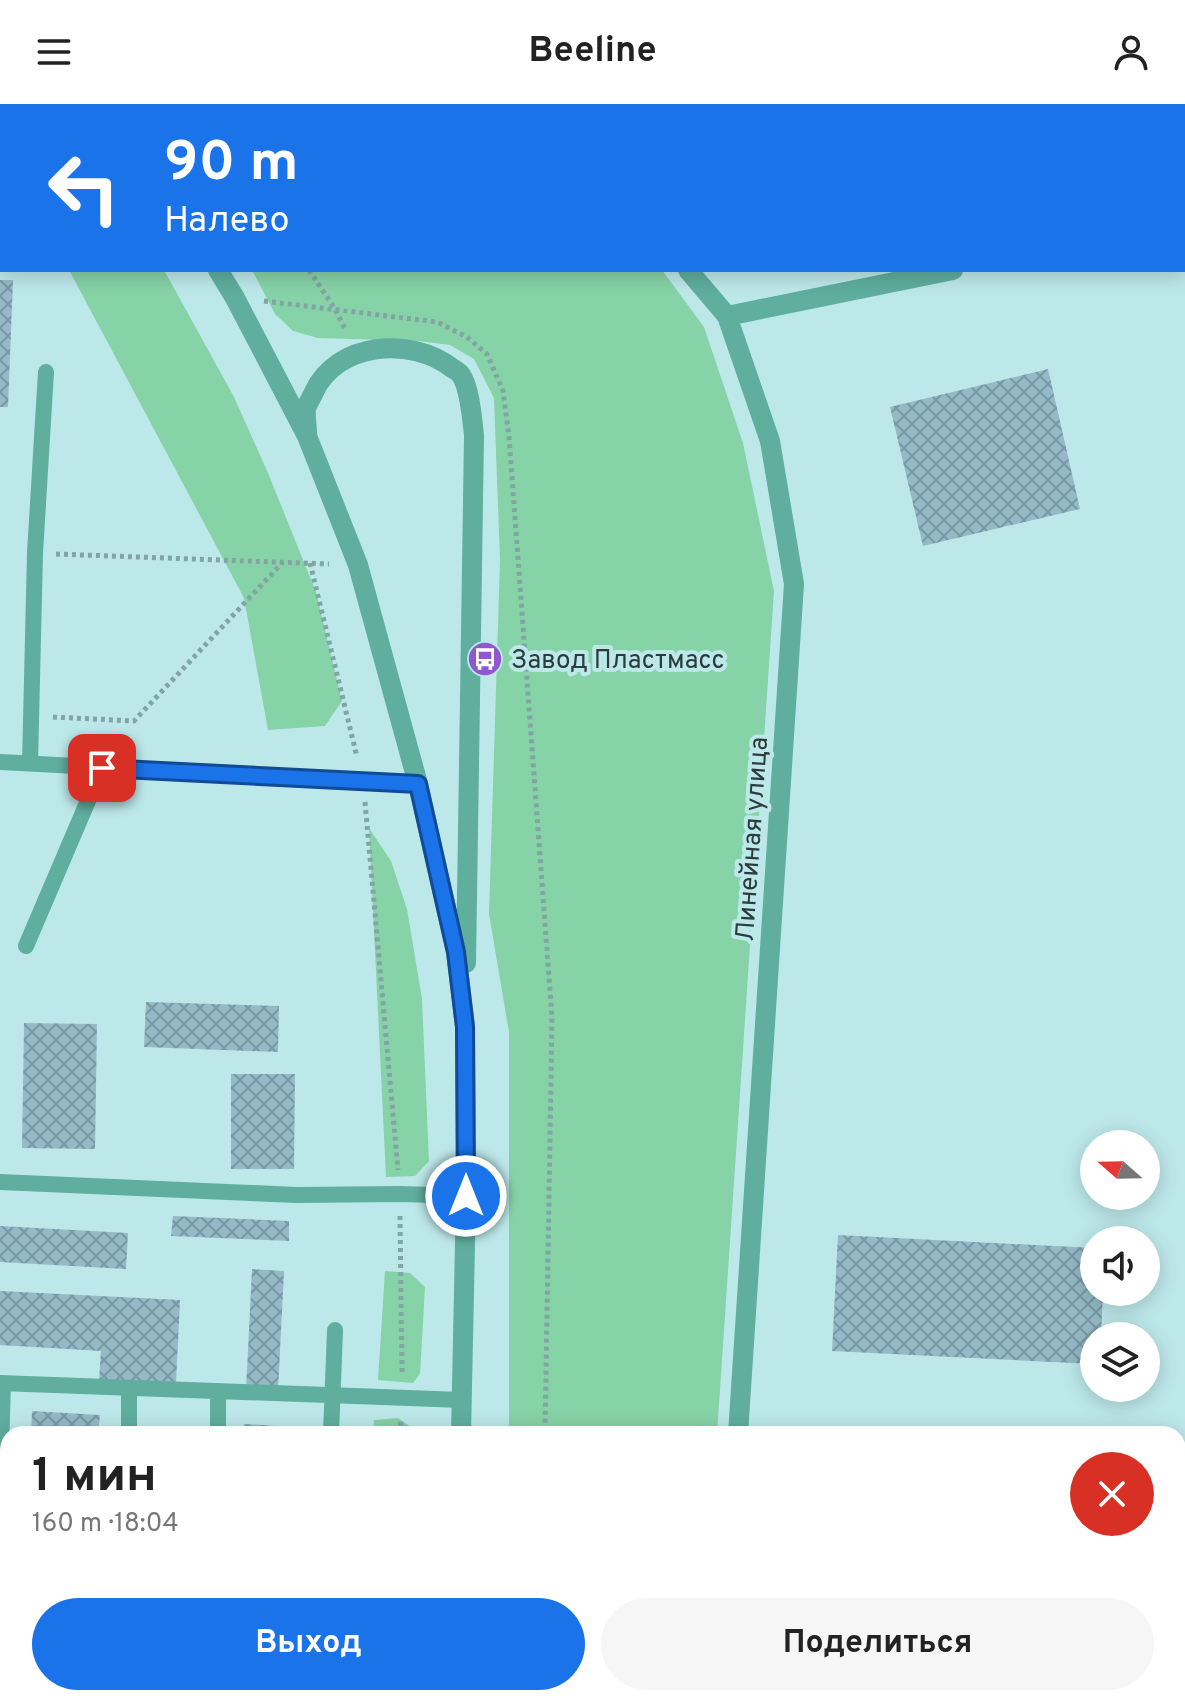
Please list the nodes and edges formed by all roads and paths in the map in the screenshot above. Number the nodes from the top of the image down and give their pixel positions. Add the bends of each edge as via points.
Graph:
1 (219, 272) edge
2 (310, 272) edge
3 (690, 272) edge
4 (943, 272) edge
5 (235, 298) junction
6 (335, 309) junction
7 (727, 316) junction
8 (357, 353) junction
9 (46, 372) dead end
10 (307, 436) junction
11 (35, 553) junction
12 (283, 562) junction
13 (310, 563) junction
14 (358, 565) junction
15 (31, 715) junction
16 (0, 762) edge
17 (30, 763) junction
18 (102, 768) junction
19 (363, 781) junction
20 (418, 784) junction
21 (26, 946) dead end
22 (465, 1027) junction
23 (0, 1182) edge
24 (400, 1194) junction
25 (466, 1196) junction
26 (335, 1330) dead end
27 (1, 1383) edge
28 (129, 1388) junction
29 (218, 1391) junction
30 (333, 1395) junction
31 (402, 1398) junction
32 (462, 1400) junction
33 (1, 1426) edge
34 (129, 1426) edge
35 (218, 1426) edge
36 (331, 1426) edge
37 (400, 1426) edge
38 (461, 1426) edge
39 (545, 1426) edge
40 (739, 1426) edge

1 - 5 street
2 - 6 path
3 - 7 street, Линейная улица
4 - 7 street
5 - 6 path
5 - 10 street
6 - 8 path
6 - 39 path via 437,322 487,354 503,391 552,1018
7 - 40 street, Линейная улица via 770,441 794,584
8 - 10 street via 334,365 317,386 306,409
8 - 22 street via 413,349 440,359 462,376 470,401 474,435
9 - 11 lane
10 - 14 street
11 - 12 path
11 - 15 lane
12 - 13 path
12 - 15 path via 134,721
13 - 14 path
13 - 19 path
14 - 20 street
15 - 17 lane
16 - 17 lane
17 - 18 lane
18 - 19 lane
18 - 21 lane
19 - 20 lane
19 - 24 path
20 - 22 street via 456,952
22 - 25 street
23 - 24 lane via 297,1195
24 - 25 lane
24 - 31 path
25 - 32 street
26 - 30 lane
27 - 28 lane
27 - 33 lane
28 - 29 lane
28 - 34 lane
29 - 30 lane
29 - 35 lane
30 - 31 lane
30 - 36 lane
31 - 32 lane
31 - 37 path
32 - 38 street

